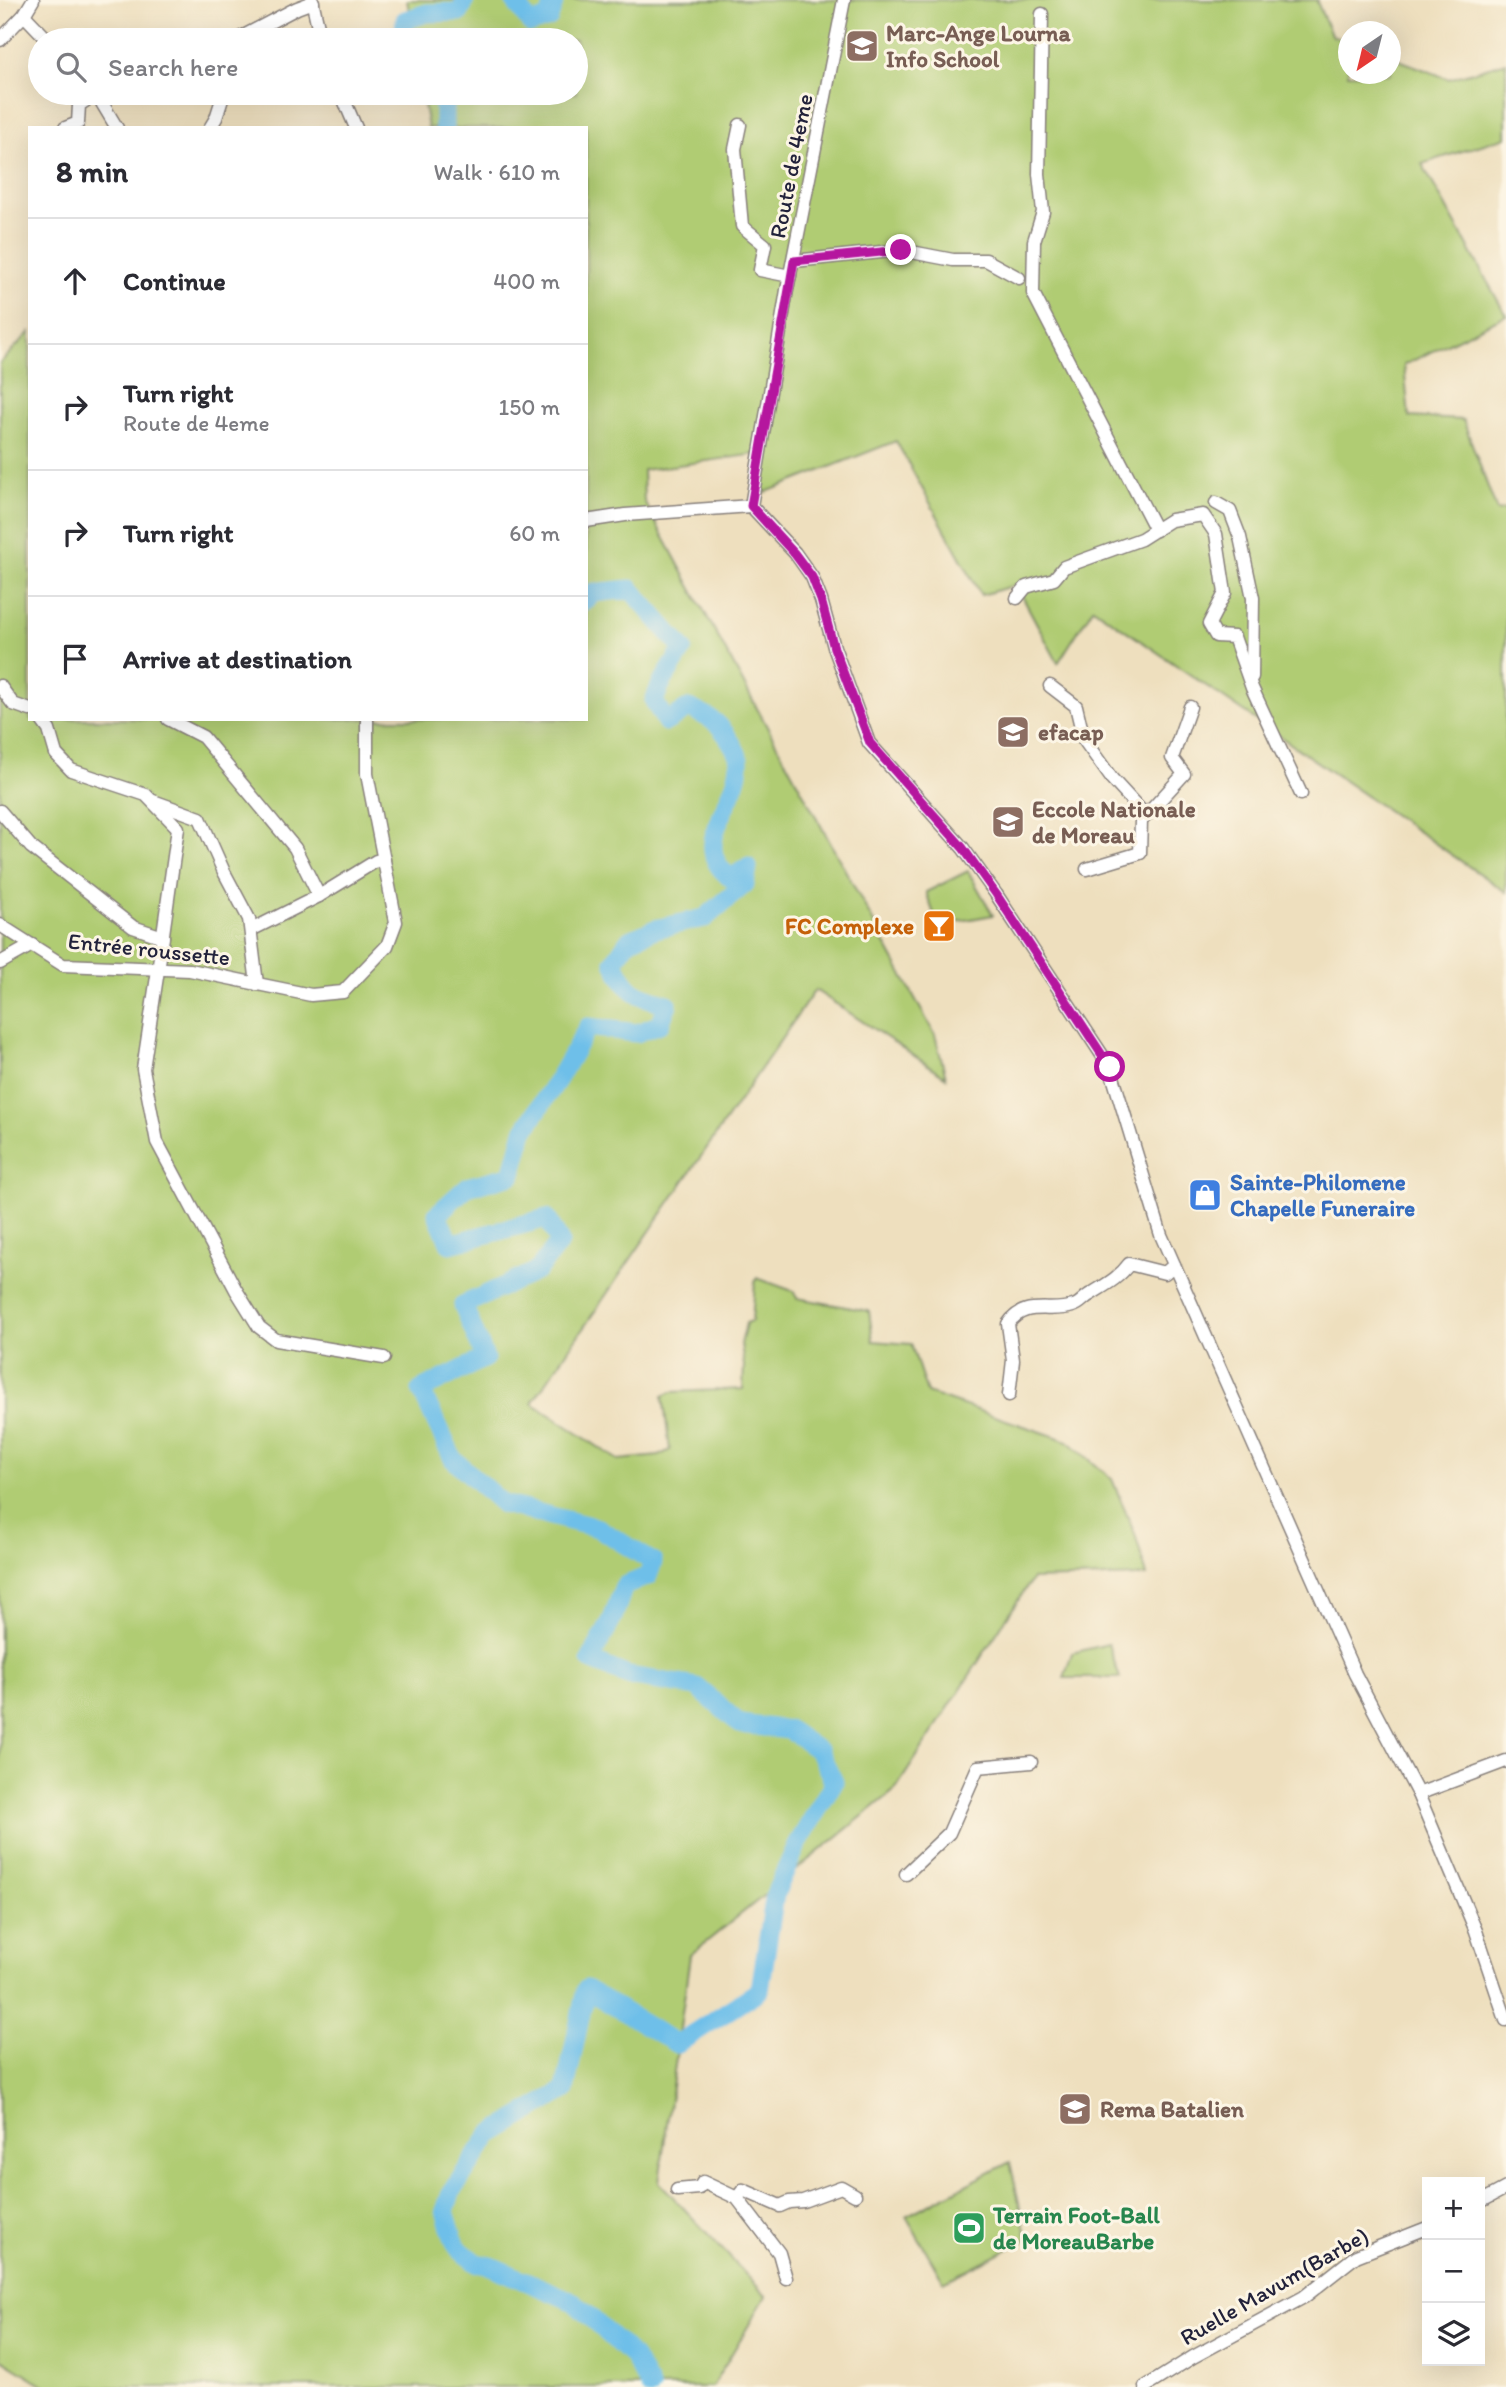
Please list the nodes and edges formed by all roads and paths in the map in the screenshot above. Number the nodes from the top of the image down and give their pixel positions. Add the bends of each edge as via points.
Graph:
1 (33, 0) edge
2 (844, 0) edge
3 (312, 1) edge
4 (1042, 14) dead end
5 (24, 15) junction
6 (36, 28) edge
7 (259, 28) edge
8 (318, 28) edge
9 (0, 40) edge
10 (79, 105) edge
11 (103, 105) edge
12 (220, 105) edge
13 (346, 105) edge
14 (740, 125) dead end
15 (70, 126) edge
16 (116, 126) edge
17 (212, 126) edge
18 (355, 126) edge
19 (794, 261) junction
20 (790, 276) junction
21 (1019, 278) dead end
22 (1216, 503) dead end
23 (751, 506) junction
24 (588, 521) edge
25 (1156, 530) junction
26 (1017, 598) dead end
27 (1050, 685) dead end
28 (0, 686) edge
29 (1252, 688) junction
30 (1190, 707) dead end
31 (28, 709) edge
32 (42, 721) edge
33 (172, 721) edge
34 (367, 721) edge
35 (1301, 794) dead end
36 (150, 799) junction
37 (0, 811) edge
38 (1146, 816) junction
39 (384, 859) junction
40 (1087, 869) dead end
41 (319, 896) junction
42 (0, 925) edge
43 (251, 930) junction
44 (162, 942) junction
45 (32, 945) junction
46 (0, 963) edge
47 (158, 970) junction
48 (257, 984) junction
49 (1174, 1265) junction
50 (384, 1359) dead end
51 (1009, 1395) dead end
52 (1506, 1761) edge
53 (1031, 1762) dead end
54 (1418, 1794) junction
55 (906, 1874) dead end
56 (1506, 2020) edge
57 (1506, 2188) edge
58 (677, 2190) dead end
59 (855, 2195) dead end
60 (737, 2198) junction
61 (1485, 2199) edge
62 (1422, 2230) edge
63 (786, 2277) dead end
64 (1145, 2387) edge

1 - 5 street
2 - 19 street, Route de 4eme
3 - 7 street
3 - 8 street
4 - 25 street via 1043,212 1034,241 1033,293
5 - 6 street
5 - 9 street
10 - 15 street via 78,123
11 - 16 street
12 - 17 street
13 - 18 street
14 - 20 street via 735,149 741,226 765,245 760,270
19 - 20 street, Route de 4eme
19 - 21 street via 901,250 953,260 986,260
20 - 23 street, Route de 4eme
22 - 29 street via 1230,511 1253,598
23 - 24 street
23 - 49 street via 812,577 870,743 963,848 1110,1067
25 - 26 street via 1141,540 1064,567 1054,579 1026,587
25 - 29 street via 1171,520 1203,515 1216,534 1225,593 1209,624 1216,636 1234,637
27 - 38 street via 1076,706 1084,740
28 - 31 street via 13,704
29 - 35 street
30 - 38 street via 1172,758 1184,774
32 - 36 street via 56,754 71,769
33 - 41 street via 203,737 295,848
34 - 39 street, Entrée roussette via 367,774
36 - 43 street via 200,818
36 - 44 street via 178,828
37 - 44 street via 31,847 134,927 163,937
38 - 40 street via 1141,821 1140,853
39 - 41 street
39 - 48 street, Entrée roussette via 396,922 387,946 343,992 311,995
41 - 43 street
42 - 45 street, Entrée roussette
43 - 48 street
44 - 47 street
45 - 46 street
45 - 47 street, Entrée roussette via 63,964
47 - 48 street, Entrée roussette via 190,970
47 - 50 street via 143,1069 157,1142 236,1290 260,1327 276,1340
49 - 51 street via 1165,1273 1129,1264 1122,1274 1072,1307 1023,1310 1014,1315 1007,1324 1013,1360
49 - 54 street via 1355,1674
52 - 54 street
53 - 55 street via 978,1767 949,1833
54 - 56 street via 1476,1931
57 - 61 street
58 - 60 street via 699,2188 703,2182
59 - 60 street via 841,2187 780,2206 743,2190
60 - 63 street via 779,2253
62 - 64 street, Ruelle Mavum(Barbe) via 1356,2256 1304,2297

